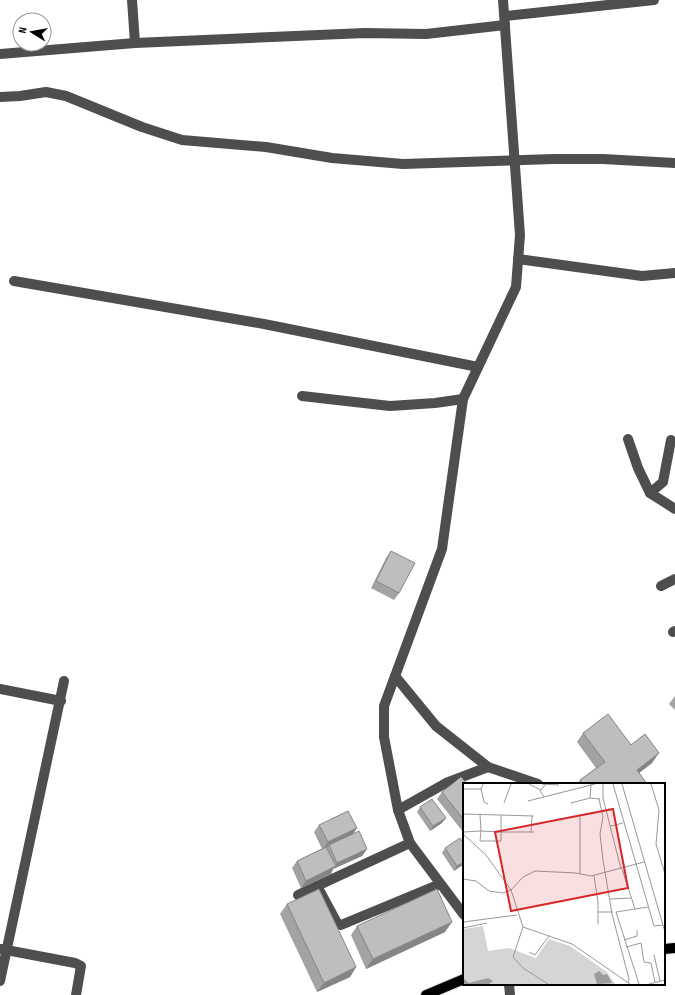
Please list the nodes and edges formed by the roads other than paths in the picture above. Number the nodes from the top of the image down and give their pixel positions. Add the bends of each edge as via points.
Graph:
1 (132, 0) edge
2 (503, 0) edge
3 (654, 0) edge
4 (505, 21) junction
5 (135, 43) junction
6 (0, 54) edge
7 (0, 97) edge
8 (516, 161) junction
9 (675, 163) edge
10 (518, 259) junction
11 (675, 273) edge
12 (14, 282) dead end
13 (478, 368) junction
14 (302, 396) dead end
15 (463, 399) junction
16 (628, 439) dead end
17 (671, 440) dead end
18 (650, 493) junction
19 (675, 509) edge
20 (675, 578) edge
21 (660, 586) dead end
22 (396, 676) junction
23 (64, 681) dead end
24 (0, 689) edge
25 (61, 701) junction
26 (488, 766) junction
27 (535, 783) edge
28 (398, 810) junction
29 (410, 843) junction
30 (440, 884) junction
31 (317, 886) junction
32 (298, 895) dead end
33 (463, 914) edge
34 (675, 948) edge
35 (3, 949) edge
36 (665, 949) edge
37 (463, 979) edge
38 (0, 981) edge
39 (508, 985) edge
40 (76, 995) edge
41 (426, 995) edge
42 (510, 995) edge

1 - 5 street
2 - 4 street
3 - 4 street
4 - 5 street via 426,34 365,33
4 - 8 street
5 - 6 street
7 - 8 street via 46,92 66,96 142,127 182,140 266,147 332,158 391,163
8 - 9 street via 603,159
8 - 10 street via 520,235
10 - 11 street via 642,276
10 - 13 street via 516,287
12 - 13 street via 264,324
13 - 15 street
14 - 15 street via 390,406
15 - 22 street via 442,549
16 - 18 street
17 - 18 street via 663,482
18 - 19 street
20 - 21 street
22 - 26 street via 436,726
22 - 28 street via 384,706 384,737
23 - 25 street
24 - 25 street
25 - 35 street
26 - 27 street
26 - 28 street via 446,783
28 - 29 street
29 - 30 street
29 - 31 street
30 - 31 street via 341,925 337,923
30 - 33 street
31 - 32 street
34 - 36 main road
35 - 38 street
35 - 40 street via 81,966
37 - 41 main road
39 - 42 street

